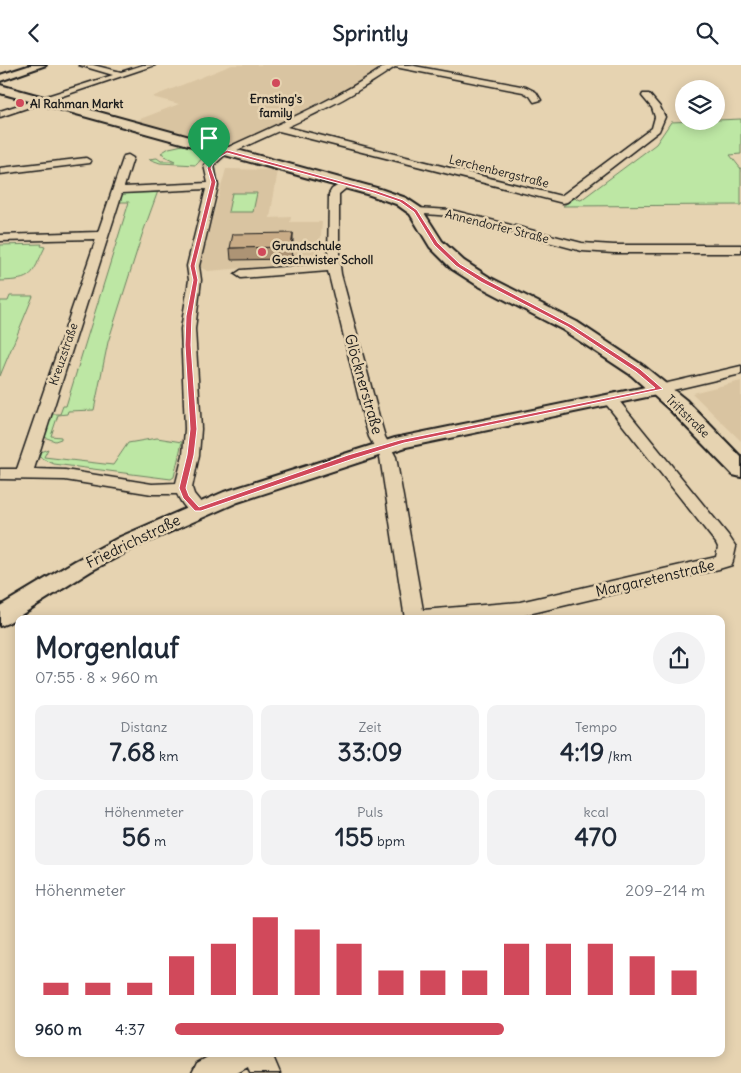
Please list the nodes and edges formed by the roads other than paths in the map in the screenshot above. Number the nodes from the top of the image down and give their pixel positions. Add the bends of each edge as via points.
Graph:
1 (41, 65) edge
2 (83, 65) edge
3 (151, 65) edge
4 (392, 65) edge
5 (397, 65) edge
6 (120, 74) junction
7 (0, 78) edge
8 (0, 89) edge
9 (646, 96) dead end
10 (537, 100) dead end
11 (40, 101) junction
12 (0, 114) edge
13 (278, 128) junction
14 (227, 151) junction
15 (128, 158) dead end
16 (86, 161) dead end
17 (0, 171) edge
18 (346, 184) junction
19 (212, 186) junction
20 (118, 190) junction
21 (416, 211) junction
22 (103, 235) junction
23 (0, 238) edge
24 (741, 249) edge
25 (334, 267) junction
26 (241, 274) dead end
27 (741, 370) edge
28 (660, 389) junction
29 (610, 399) junction
30 (384, 447) junction
31 (741, 470) edge
32 (24, 473) junction
33 (0, 474) edge
34 (183, 488) junction
35 (198, 510) junction
36 (414, 615) edge
37 (450, 615) edge
38 (0, 617) edge
39 (238, 1057) edge
40 (259, 1057) edge
41 (207, 1073) edge
42 (266, 1073) edge

1 - 7 street
2 - 6 street
3 - 6 street
4 - 13 street via 344,96
5 - 10 street via 526,90
6 - 11 street
8 - 11 main road, Annendorfer Straße
9 - 13 street, Lerchenbergstraße via 660,117 656,129 563,200
11 - 12 street
11 - 14 main road, Annendorfer Straße
13 - 14 street
14 - 18 main road, Annendorfer Straße
14 - 19 street via 209,165
15 - 20 street, Kreuzstraße
16 - 17 street
18 - 21 main road, Annendorfer Straße via 395,198
18 - 25 street, Glöcknerstraße via 334,194
19 - 20 street
19 - 34 street via 193,266 195,280 188,345 193,429
20 - 22 street, Kreuzstraße
21 - 24 street, Annendorfer Straße via 451,213 582,247
21 - 28 main road, Triftstraße via 436,243 458,265 578,331
22 - 23 street
22 - 32 street, Kreuzstraße
25 - 26 street
25 - 30 street, Glöcknerstraße via 372,420
27 - 28 street, Friedrichstraße
28 - 29 street, Friedrichstraße
28 - 31 main road, Triftstraße
29 - 30 street, Friedrichstraße
29 - 37 street, Margaretenstraße via 722,539 727,547 725,559 520,609
30 - 35 street, Friedrichstraße
30 - 36 street, Glöcknerstraße
32 - 33 street
32 - 34 street via 65,475 152,489
34 - 35 street via 186,497
35 - 38 street, Friedrichstraße via 105,554
39 - 41 street
40 - 42 street

